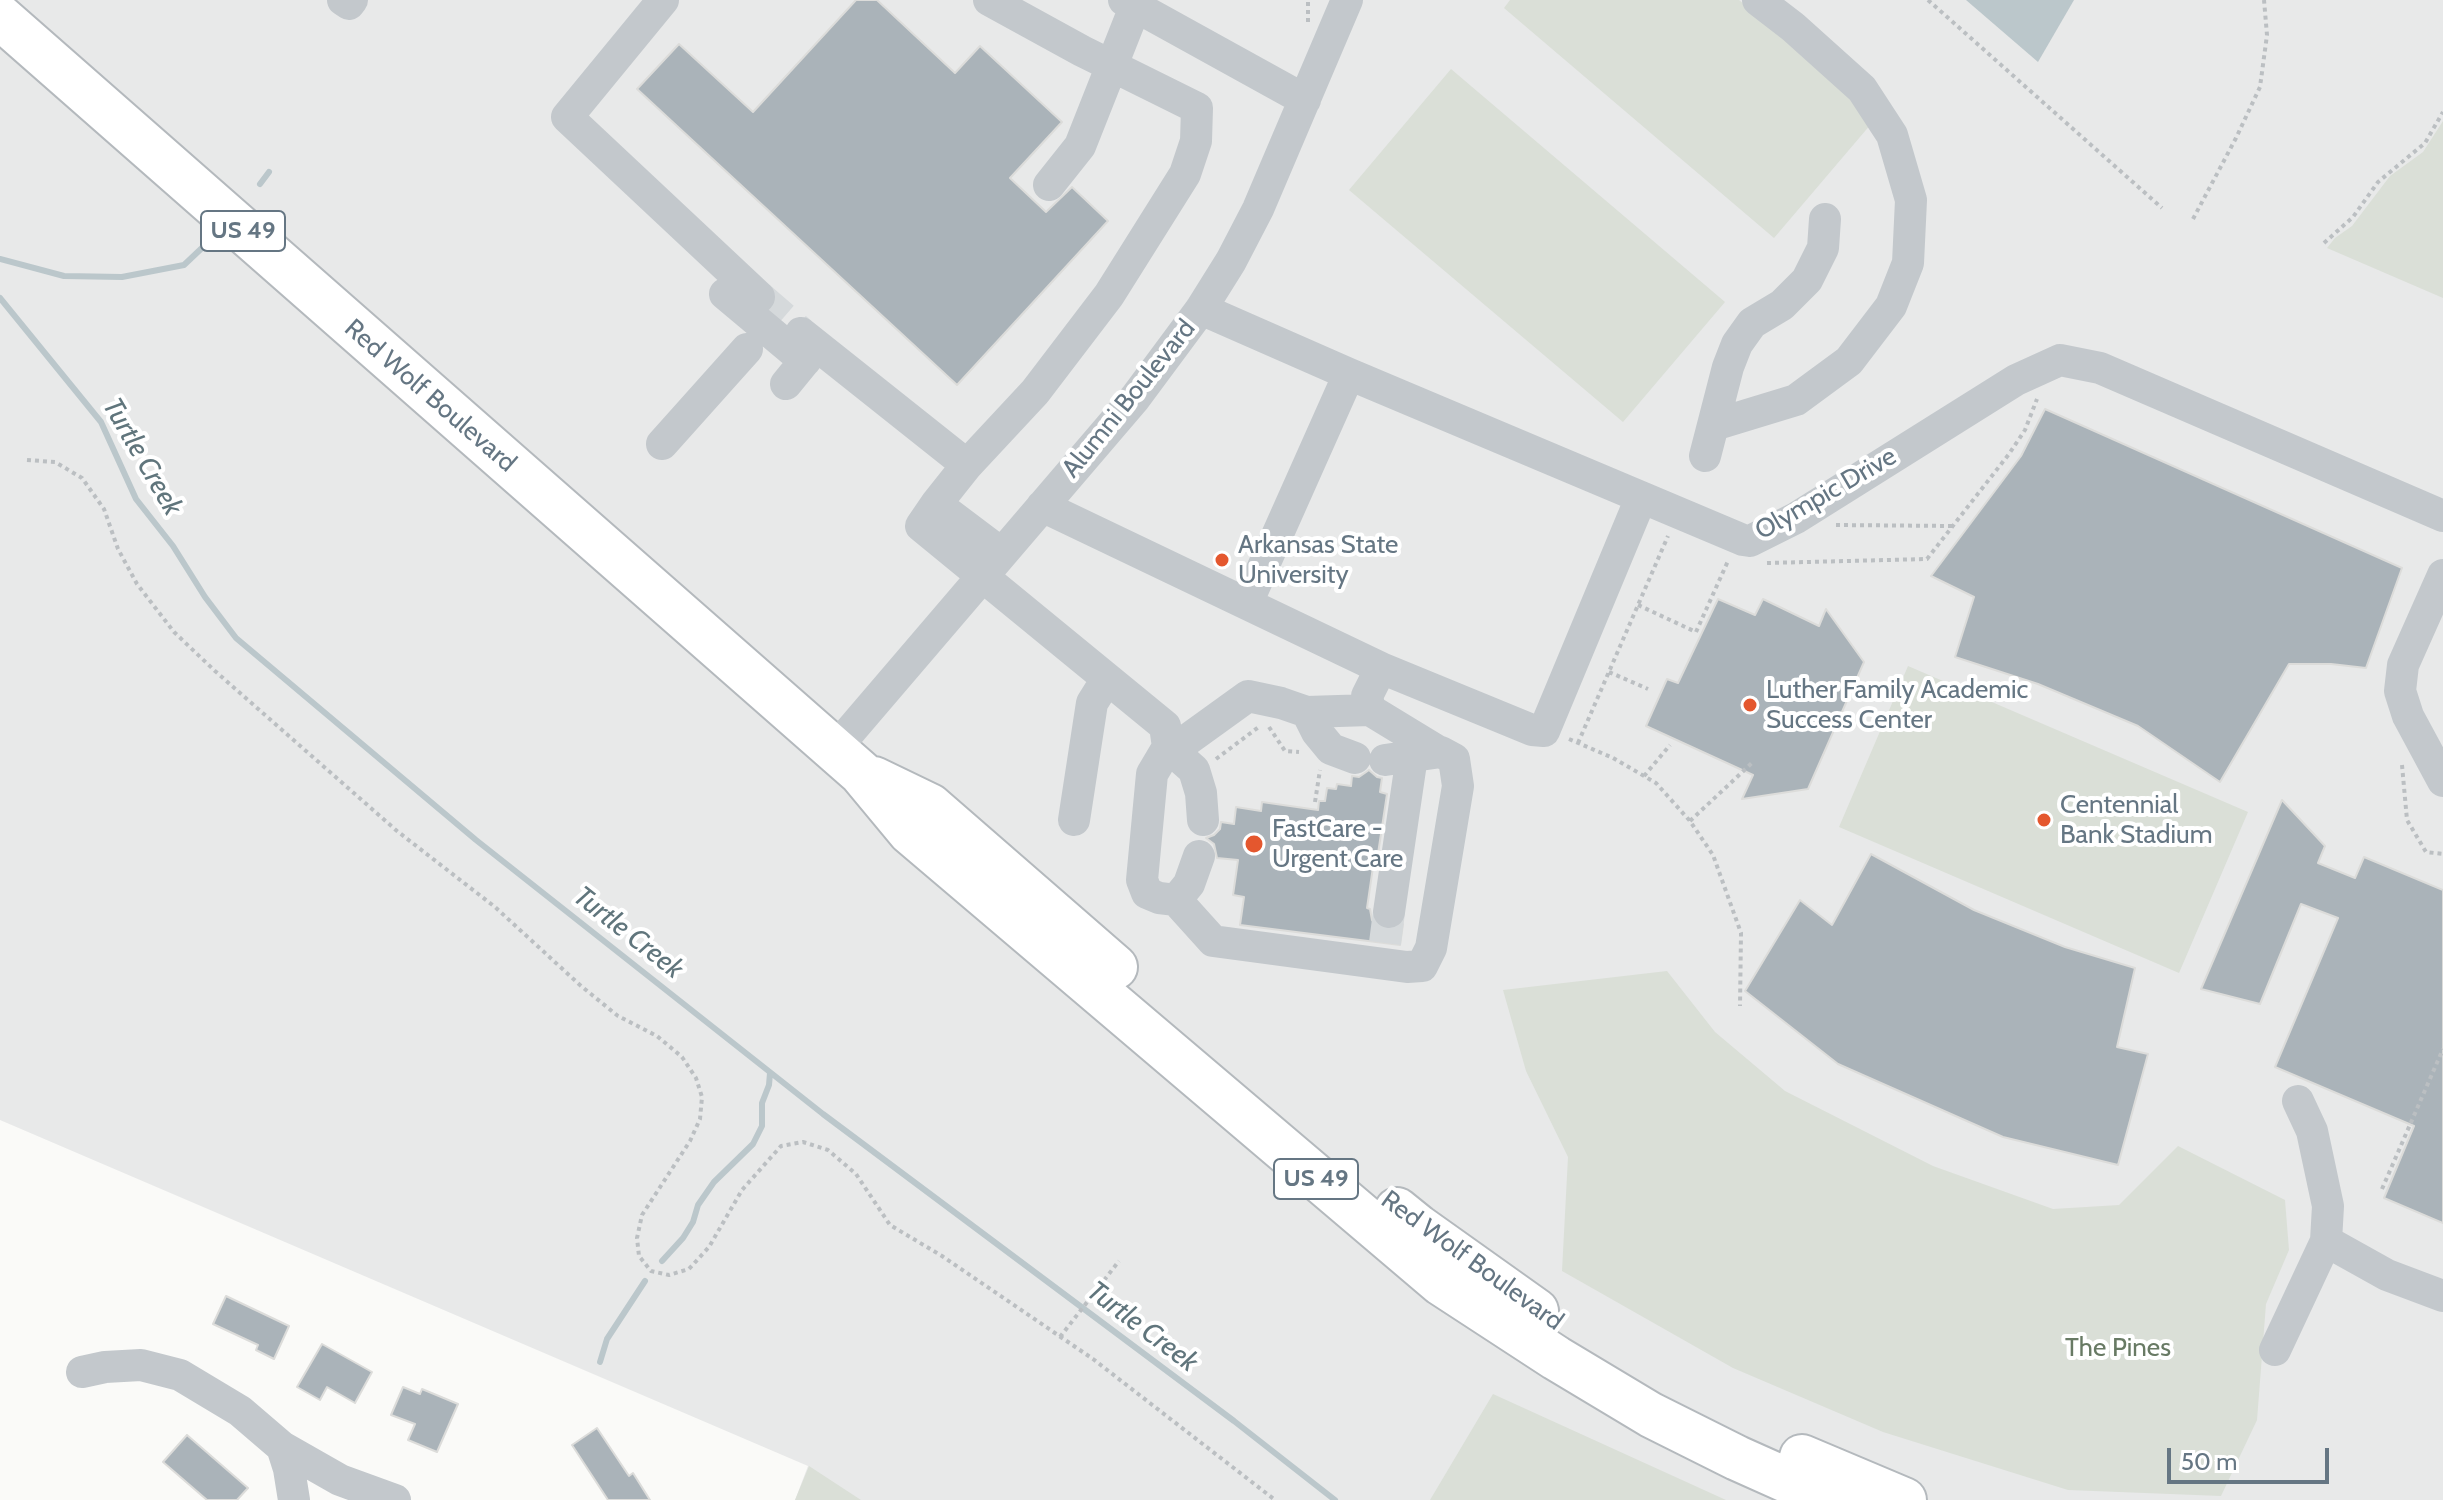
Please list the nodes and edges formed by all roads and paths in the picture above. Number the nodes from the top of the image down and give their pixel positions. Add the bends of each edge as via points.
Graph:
1 (343, 0) edge
2 (352, 0) edge
3 (663, 0) edge
4 (989, 0) edge
5 (1347, 0) edge
6 (1758, 0) edge
7 (1928, 0) edge
8 (2264, 0) edge
9 (1130, 3) edge
10 (0, 17) edge
11 (1112, 66) junction
12 (1305, 100) junction
13 (2443, 112) edge
14 (1049, 185) dead end
15 (2162, 208) dead end
16 (1825, 219) dead end
17 (2193, 219) dead end
18 (2324, 243) dead end
19 (1201, 309) junction
20 (747, 349) dead end
21 (1349, 374) junction
22 (2039, 395) dead end
23 (1714, 425) junction
24 (662, 444) dead end
25 (1705, 456) dead end
26 (27, 460) dead end
27 (967, 465) junction
28 (1641, 498) junction
29 (1042, 506) junction
30 (2443, 516) edge
31 (1830, 525) dead end
32 (1954, 526) junction
33 (1672, 527) dead end
34 (1731, 553) dead end
35 (1756, 563) dead end
36 (992, 565) junction
37 (2443, 575) edge
38 (1247, 603) junction
39 (1638, 605) junction
40 (1381, 668) junction
41 (1609, 672) junction
42 (1107, 679) junction
43 (1648, 689) dead end
44 (1370, 710) junction
45 (1307, 712) junction
46 (1544, 730) junction
47 (1578, 743) junction
48 (1670, 745) dead end
49 (1168, 747) junction
50 (1310, 754) dead end
51 (1322, 756) dead end
52 (1398, 756) junction
53 (847, 761) junction
54 (1753, 762) dead end
55 (1195, 775) junction
56 (1644, 776) junction
57 (2443, 781) edge
58 (1315, 802) dead end
59 (1074, 820) dead end
60 (1203, 820) dead end
61 (1690, 821) junction
62 (1199, 856) dead end
63 (1176, 900) junction
64 (1389, 912) tunnel mouth
65 (1740, 1006) dead end
66 (2443, 1049) edge
67 (2298, 1101) dead end
68 (2382, 1189) dead end
69 (2326, 1241) junction
70 (1119, 1261) dead end
71 (2443, 1296) edge
72 (1060, 1337) junction
73 (2275, 1350) dead end
74 (82, 1372) dead end
75 (282, 1447) junction
76 (294, 1500) edge
77 (395, 1500) edge
78 (1275, 1500) edge
79 (1831, 1500) edge
80 (1904, 1500) edge

1 - 2 street
3 - 27 street via 567,117 732,296 802,356
4 - 11 street
5 - 12 street, Alumni Boulevard
6 - 23 street via 1862,89 1892,135 1911,200 1908,263 1891,306 1849,361 1796,400
7 - 15 path
8 - 17 path via 2267,35 2260,87
9 - 11 street
9 - 12 street
10 - 53 highway, Red Wolf Boulevard / US 49
11 - 14 street via 1080,146
11 - 27 street via 1197,108 1196,141 1185,174 1109,295 1035,392
12 - 19 street, Alumni Boulevard via 1258,209
13 - 18 path via 2425,143 2378,182 2353,217
16 - 23 street via 1823,248 1807,280 1782,305 1752,323 1737,344
19 - 21 street, Olympic Drive
19 - 29 street, Alumni Boulevard via 1135,398
20 - 24 street
21 - 28 street, Olympic Drive
21 - 38 street
22 - 32 path via 2025,430
23 - 25 street
26 - 72 path via 55,462 82,478 104,509 137,584 174,632 215,671 581,986 682,1057 702,1097 700,1119 642,1215 639,1256 651,1271 669,1275 689,1269 709,1247 742,1190 781,1146 803,1142 828,1150 856,1174 890,1225
27 - 36 street via 921,526
28 - 30 street, Olympic Drive via 1750,541 1796,518 2016,380 2060,360 2100,368
28 - 46 street
29 - 36 street, Alumni Boulevard
29 - 38 street
31 - 32 path
32 - 35 path via 1927,559
33 - 39 path
34 - 39 path via 1696,632
36 - 42 street
36 - 53 street, Alumni Boulevard
37 - 57 street via 2403,665 2400,691
38 - 40 street
39 - 41 path
40 - 44 street via 1367,696
40 - 46 street via 1532,730
41 - 43 path
41 - 47 path
42 - 49 street via 1165,726
42 - 59 street via 1092,703
44 - 45 street
44 - 52 street
45 - 49 street via 1248,696 1187,740
45 - 52 street via 1331,749
46 - 47 path
47 - 56 path
48 - 56 path
49 - 55 street
49 - 63 street via 1152,774 1142,880 1147,893
50 - 55 path via 1285,751 1265,722
51 - 58 path
52 - 63 street via 1454,759 1458,786 1431,948 1422,966 1383,953 1213,941
52 - 64 street
53 - 79 highway, Red Wolf Boulevard / US 49 via 910,832 1441,1283 1651,1415
53 - 80 highway, Red Wolf Boulevard / US 49 via 930,806 1418,1227 1534,1310 1609,1358 1759,1438
54 - 61 path
55 - 60 street
56 - 61 path
61 - 65 path via 1713,855 1741,933
62 - 63 street via 1189,884
66 - 68 path
67 - 69 street via 2312,1131 2328,1206
69 - 71 street via 2387,1275
69 - 73 street
70 - 72 path
72 - 78 path
74 - 75 street via 141,1365 180,1375 240,1411
75 - 76 street
75 - 77 street via 340,1480

